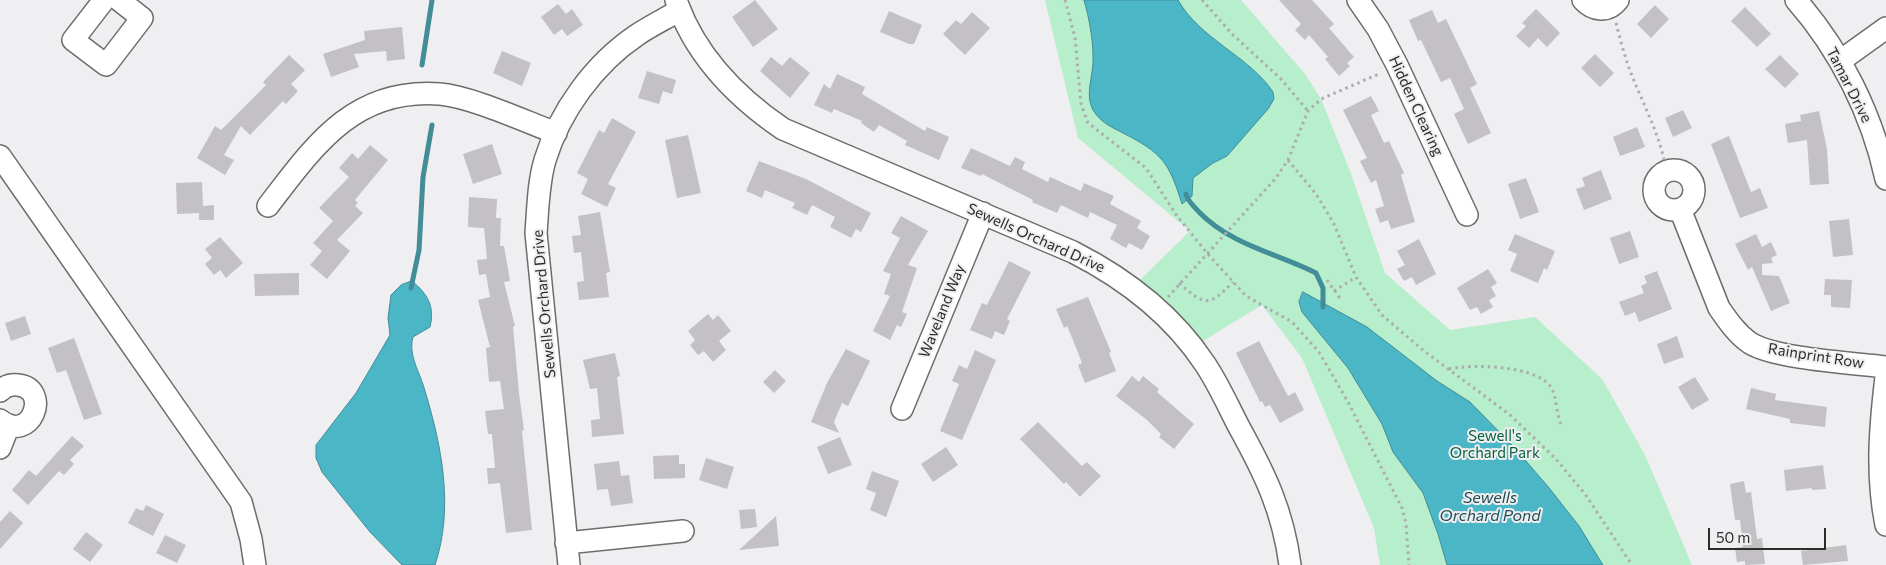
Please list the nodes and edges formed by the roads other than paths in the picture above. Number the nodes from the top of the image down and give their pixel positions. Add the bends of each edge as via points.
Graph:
1 (104, 0) edge
2 (119, 0) edge
3 (1358, 0) edge
4 (1583, 0) edge
5 (1796, 0) edge
6 (1614, 4) edge
7 (678, 5) edge
8 (1886, 28) edge
9 (1840, 61) junction
10 (556, 133) junction
11 (0, 156) edge
12 (1666, 171) road end
13 (1886, 179) edge
14 (268, 206) dead end
15 (983, 213) junction
16 (1467, 215) dead end
17 (1886, 367) edge
18 (1886, 377) edge
19 (0, 391) edge
20 (902, 409) dead end
21 (4, 422) edge
22 (0, 448) edge
23 (1886, 525) edge
24 (683, 531) dead end
25 (566, 543) junction
26 (254, 565) edge
27 (569, 565) edge
28 (1290, 565) edge

1 - 2 street via 73,40 106,65 142,18
3 - 16 street, Hidden Clearing via 1397,65
4 - 6 street via 1596,9
5 - 9 street, Tamar Drive
7 - 10 street, Sewells Orchard Drive via 607,60 588,80
7 - 15 street, Sewells Orchard Drive via 695,41 716,70 742,99 783,130
8 - 9 street
9 - 13 street, Tamar Drive via 1875,138
10 - 14 street via 441,94 395,97 335,126 315,145
10 - 25 street, Sewells Orchard Drive via 541,179 536,233
11 - 26 street via 241,502
12 - 17 street, Rainprint Row via 1656,180 1656,199 1670,210 1680,209 1719,308 1728,322 1750,343 1783,354
15 - 20 street, Waveland Way
15 - 28 street, Sewells Orchard Drive via 1105,268 1133,287 1184,334 1206,364 1267,477 1278,506
18 - 23 street via 1879,468
19 - 21 street via 12,384 23,386 32,392 36,401 35,411 28,422 18,426
21 - 22 street
24 - 25 street
25 - 27 street, Sewells Orchard Drive

